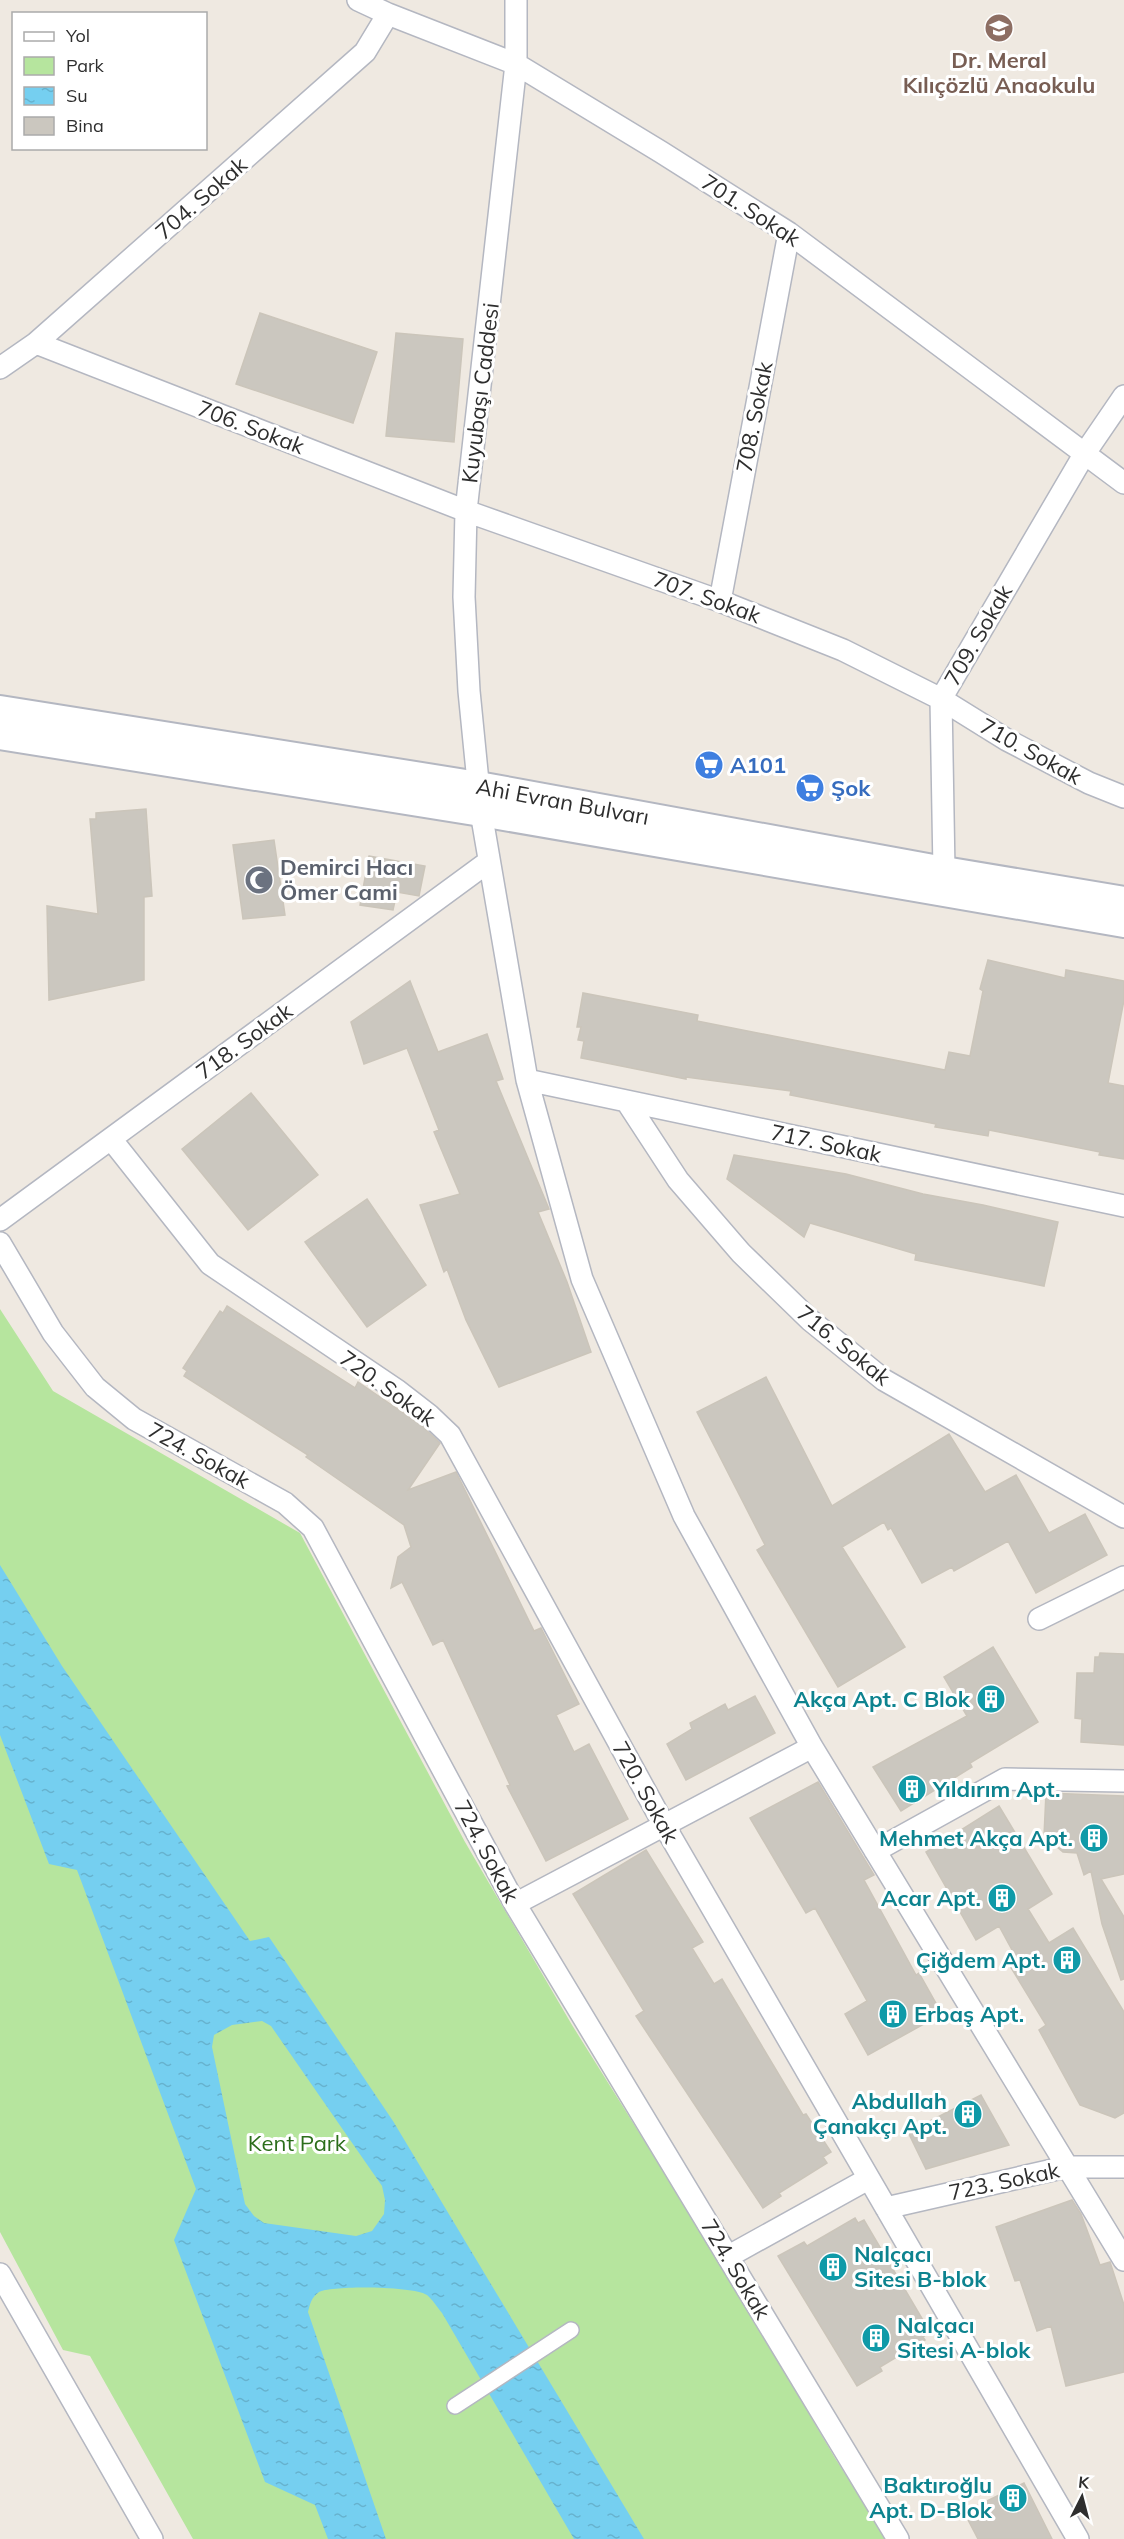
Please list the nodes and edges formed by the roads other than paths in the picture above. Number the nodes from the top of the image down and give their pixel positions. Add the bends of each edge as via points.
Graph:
1 (358, 0) edge
2 (516, 0) edge
3 (387, 7) edge
4 (516, 64) junction
5 (789, 233) junction
6 (36, 343) junction
7 (0, 368) edge
8 (1124, 396) edge
9 (1085, 453) junction
10 (1124, 483) edge
11 (466, 512) junction
12 (720, 601) junction
13 (940, 699) junction
14 (0, 710) edge
15 (0, 735) edge
16 (1124, 797) edge
17 (480, 799) junction
18 (488, 862) junction
19 (944, 871) junction
20 (1124, 901) edge
21 (1124, 923) edge
22 (527, 1080) junction
23 (627, 1102) junction
24 (111, 1139) junction
25 (1124, 1206) edge
26 (0, 1220) edge
27 (0, 1243) edge
28 (1124, 1517) edge
29 (1124, 1577) edge
30 (1039, 1619) dead end
31 (812, 1747) junction
32 (1124, 1781) edge
33 (664, 1825) junction
34 (875, 1851) junction
35 (515, 1904) junction
36 (1066, 2167) junction
37 (1124, 2167) edge
38 (868, 2180) junction
39 (886, 2208) junction
40 (729, 2256) junction
41 (1124, 2260) edge
42 (0, 2274) edge
43 (571, 2330) dead end
44 (455, 2406) dead end
45 (152, 2539) edge
46 (898, 2539) edge
47 (1078, 2539) edge

1 - 3 street, 701. Sokak
2 - 4 street, Kuyubaşı Caddesi
3 - 4 street, 701. Sokak
3 - 6 street, 704. Sokak via 365,52
4 - 5 street, 701. Sokak
4 - 11 street, Kuyubaşı Caddesi
5 - 9 street, 701. Sokak
5 - 12 street, 708. Sokak
6 - 7 street, 704. Sokak
6 - 11 street, 706. Sokak
8 - 9 street, 709. Sokak
9 - 10 street, 701. Sokak
9 - 13 street, 709. Sokak
11 - 12 street, 707. Sokak
11 - 17 street, Kuyubaşı Caddesi via 464,597
12 - 13 street, 707. Sokak via 843,650
13 - 16 street, 710. Sokak via 1007,740
13 - 19 street, 709. Sokak
14 - 17 main road, Ahi Evran Bulvarı
15 - 17 main road, Ahi Evran Bulvarı
17 - 18 street, Kuyubaşı Caddesi
17 - 19 main road, Ahi Evran Bulvarı
17 - 21 main road, Ahi Evran Bulvarı
18 - 22 street, Kuyubaşı Caddesi
18 - 24 street, 718. Sokak
19 - 20 main road, Ahi Evran Bulvarı
22 - 23 street, 717. Sokak
22 - 31 street, Kuyubaşı Caddesi via 582,1279 684,1516
23 - 25 street, 717. Sokak
23 - 28 street, 716. Sokak via 678,1180 741,1253 810,1320 884,1380
24 - 26 street, 718. Sokak
24 - 33 street, 720. Sokak via 210,1264 398,1391 450,1435
27 - 35 street, 724. Sokak via 53,1333 95,1387 134,1419 285,1503 313,1528
29 - 30 street
31 - 33 street
31 - 34 street, Kuyubaşı Caddesi
32 - 34 street via 1005,1779
33 - 35 street
33 - 38 street, 720. Sokak
34 - 36 street, Kuyubaşı Caddesi
35 - 40 street, 724. Sokak
36 - 37 street, 723. Sokak
36 - 39 street, 723. Sokak
36 - 41 street, Kuyubaşı Caddesi
38 - 39 street, 720. Sokak
38 - 40 street
39 - 47 street, 720. Sokak
40 - 46 street, 724. Sokak
42 - 45 street
43 - 44 street

